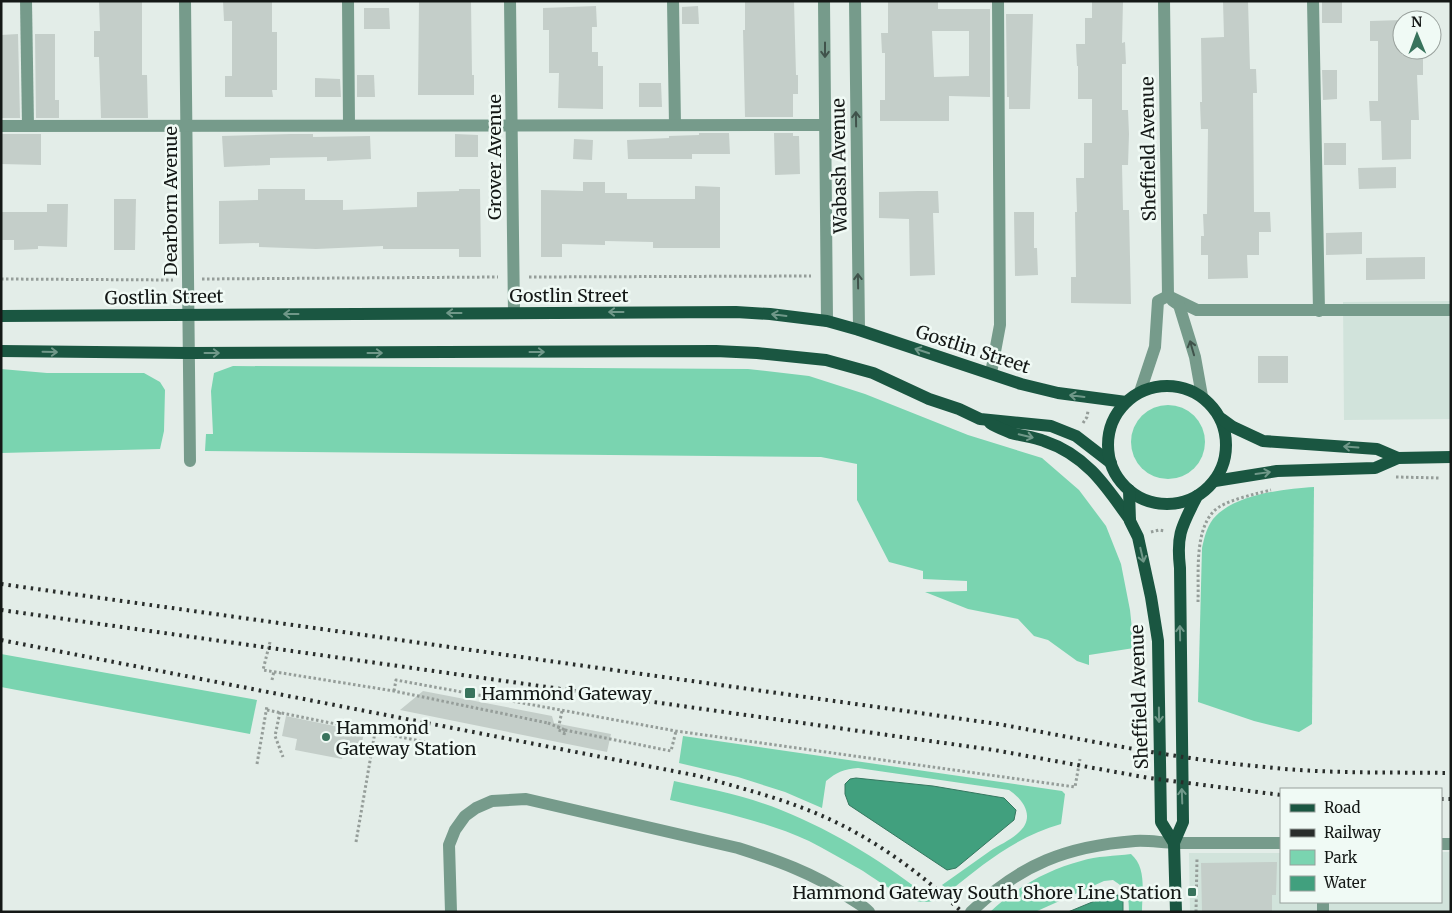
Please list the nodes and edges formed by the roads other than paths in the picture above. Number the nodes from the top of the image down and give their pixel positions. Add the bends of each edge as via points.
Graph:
1 (26, 1) edge
2 (186, 1) edge
3 (348, 1) edge
4 (510, 1) edge
5 (673, 1) edge
6 (824, 1) edge
7 (855, 1) edge
8 (998, 1) edge
9 (1164, 1) edge
10 (1313, 1) edge
11 (187, 125) junction
12 (349, 125) junction
13 (674, 125) junction
14 (825, 125) junction
15 (1, 126) edge
16 (28, 126) junction
17 (512, 126) junction
18 (1168, 296) junction
19 (1451, 310) edge
20 (1319, 311) junction
21 (514, 313) junction
22 (188, 314) junction
23 (1, 316) edge
24 (827, 321) junction
25 (859, 330) junction
26 (1, 351) edge
27 (188, 353) junction
28 (991, 373) junction
29 (1140, 392) junction
30 (1202, 396) junction
31 (1126, 402) junction
32 (980, 419) junction
33 (1222, 420) junction
34 (1451, 457) edge
35 (1398, 458) junction
36 (190, 461) dead end
37 (1111, 463) junction
38 (1215, 480) junction
39 (1129, 490) junction
40 (1197, 496) junction
41 (1130, 520) junction
42 (1174, 843) junction
43 (1280, 843) edge
44 (451, 912) edge
45 (869, 912) edge
46 (971, 912) edge
47 (1176, 912) edge

1 - 16 street
2 - 11 street, Dearborn Avenue
3 - 12 street
4 - 17 street, Grover Avenue
5 - 13 street
6 -> 14 street, Wabash Avenue
25 -> 7 street, Wabash Avenue
8 - 28 street via 1000,324
9 - 18 street, Sheffield Avenue
10 - 20 street
11 - 12 street
11 - 16 street
11 - 22 street, Dearborn Avenue
12 - 17 street
13 - 14 street
13 - 17 street
14 - 24 street, Wabash Avenue
15 - 16 street
17 - 21 street, Grover Avenue
18 - 20 street via 1197,310
18 - 29 street via 1158,301 1155,347
30 -> 18 street via 1195,357 1179,305
19 - 20 street
21 -> 22 main road, Gostlin Street
24 -> 21 main road, Gostlin Street via 736,312
22 - 23 main road, Gostlin Street
22 - 27 street, Dearborn Avenue
24 - 25 main road, Gostlin Street
28 -> 25 main road, Gostlin Street
26 -> 27 main road
27 -> 32 main road via 757,352 826,360 873,373
27 - 36 street, Dearborn Avenue
31 -> 28 main road, Gostlin Street via 1058,393
29 - 30 main road via 1155,386 1172,385 1188,388
29 - 31 main road
30 - 33 main road
31 - 37 main road via 1115,415 1109,431 1107,448
32 - 37 main road via 1051,426 1076,436
32 -> 41 main road via 1010,433 1043,440 1082,461 1105,484
35 -> 33 main road via 1377,449 1263,441
33 - 38 main road via 1226,432 1226,458
34 - 35 main road
38 -> 35 main road via 1277,471 1375,468
37 - 39 main road
38 - 40 main road
39 - 40 main road via 1144,500 1162,504 1180,503
39 - 41 main road, Sheffield Avenue
42 -> 40 main road, Sheffield Avenue via 1183,822 1180,568 1177,549 1179,533
41 -> 42 main road, Sheffield Avenue via 1138,537 1158,641 1161,822
42 - 43 street
42 - 46 street via 1137,841 1066,852 1002,884
42 - 47 main road, Sheffield Avenue
44 - 45 street via 449,844 455,830 476,808 492,801 506,800 526,800 738,848 795,868 834,887

